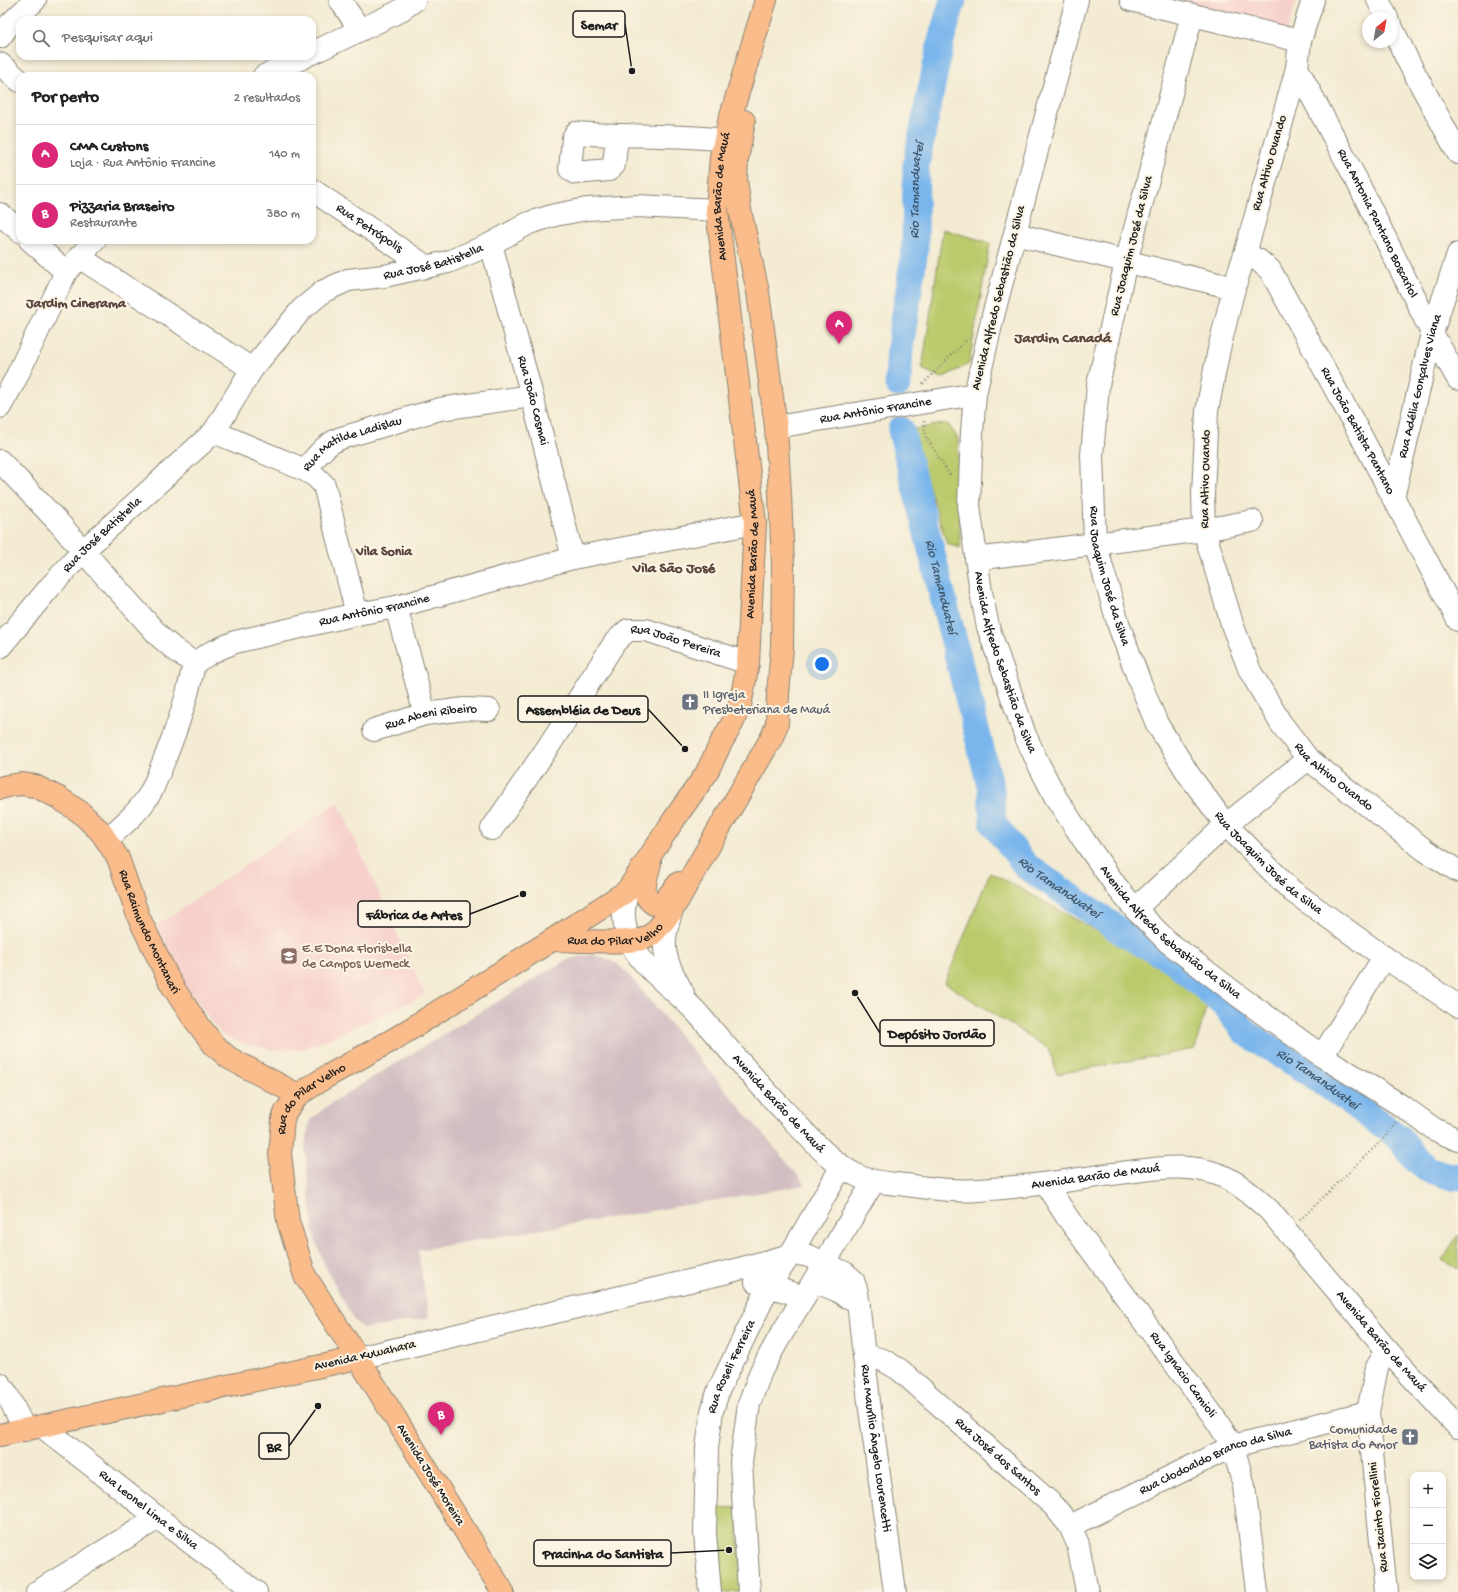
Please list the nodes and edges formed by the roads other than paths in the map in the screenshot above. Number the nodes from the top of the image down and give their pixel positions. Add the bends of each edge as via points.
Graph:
1 (35, 0) edge
2 (340, 0) edge
3 (415, 0) edge
4 (766, 0) edge
5 (779, 0) edge
6 (1077, 0) edge
7 (1131, 0) edge
8 (1313, 0) edge
9 (1378, 0) edge
10 (1384, 12) edge
11 (1192, 15) junction
12 (18, 16) edge
13 (16, 18) edge
14 (360, 30) junction
15 (0, 37) edge
16 (1398, 40) edge
17 (1300, 41) junction
18 (316, 51) edge
19 (298, 60) edge
20 (0, 64) edge
21 (1297, 68) junction
22 (272, 72) edge
23 (16, 78) edge
24 (617, 136) dead end
25 (725, 140) junction
26 (1458, 152) edge
27 (316, 193) edge
28 (717, 210) junction
29 (0, 214) edge
30 (16, 228) edge
31 (1015, 234) junction
32 (37, 244) edge
33 (91, 244) edge
34 (491, 244) junction
35 (1245, 254) junction
36 (1458, 254) edge
37 (1126, 262) junction
38 (73, 264) junction
39 (427, 267) junction
40 (1234, 288) junction
41 (758, 292) junction
42 (727, 298) junction
43 (1432, 333) junction
44 (252, 369) junction
45 (1458, 379) edge
46 (975, 394) junction
47 (532, 396) junction
48 (0, 407) edge
49 (776, 427) junction
50 (214, 432) junction
51 (0, 461) edge
52 (305, 470) junction
53 (1393, 498) junction
54 (1252, 521) dead end
55 (755, 523) junction
56 (1204, 530) junction
57 (1095, 543) junction
58 (83, 551) junction
59 (573, 558) junction
60 (976, 559) junction
61 (396, 608) junction
62 (357, 614) junction
63 (1458, 620) edge
64 (0, 647) edge
65 (748, 662) junction
66 (194, 663) junction
67 (489, 710) dead end
68 (425, 714) junction
69 (374, 730) dead end
70 (1308, 760) junction
71 (0, 788) edge
72 (1226, 825) junction
73 (492, 829) dead end
74 (107, 839) junction
75 (653, 850) junction
76 (1458, 871) edge
77 (690, 879) junction
78 (627, 890) junction
79 (1135, 909) junction
80 (671, 912) junction
81 (552, 940) junction
82 (629, 942) junction
83 (1384, 957) junction
84 (1458, 1006) edge
85 (693, 1009) junction
86 (1322, 1056) junction
87 (298, 1095) junction
88 (1458, 1140) edge
89 (842, 1166) junction
90 (874, 1181) junction
91 (1046, 1184) junction
92 (790, 1255) junction
93 (825, 1263) junction
94 (728, 1272) junction
95 (769, 1286) junction
96 (809, 1289) junction
97 (859, 1304) junction
98 (1387, 1350) junction
99 (864, 1354) junction
100 (358, 1358) junction
101 (0, 1384) edge
102 (1368, 1412) junction
103 (1458, 1427) edge
104 (34, 1429) junction
105 (0, 1435) edge
106 (1233, 1446) junction
107 (158, 1518) junction
108 (1070, 1526) junction
109 (36, 1592) edge
110 (256, 1592) edge
111 (503, 1592) edge
112 (710, 1592) edge
113 (749, 1592) edge
114 (894, 1592) edge
115 (1087, 1592) edge
116 (1257, 1592) edge
117 (1386, 1592) edge

1 - 12 street
2 - 14 street
3 - 14 street via 398,12
4 - 25 main road, Avenida Barão de Mauá via 728,122
5 - 41 main road, Avenida Barão de Mauá via 745,112 737,160 736,179 740,210
6 - 31 street, Avenida Alfredo Sebastião da Silva
7 - 11 street
8 - 17 street, Rua Altivo Ovando
9 - 10 street
11 - 17 street
11 - 37 street, Rua Joaquim José da Silva
13 - 15 street
14 - 18 street
16 - 26 street
17 - 21 street, Rua Altivo Ovando
19 - 22 street
20 - 23 street
21 - 35 street, Rua Altivo Ovando
21 - 43 street, Rua Antonia Pantano Boscariol via 1358,182
24 - 25 street via 692,136
25 - 28 main road, Avenida Barão de Mauá
27 - 39 street, Rua Petrópolis
28 - 34 street, Rua José Batistella via 636,206 587,209 529,223
28 - 42 main road, Avenida Barão de Mauá
29 - 30 street
31 - 37 street
31 - 46 street, Avenida Alfredo Sebastião da Silva
32 - 38 street
33 - 38 street
34 - 39 street, Rua José Batistella via 448,262
34 - 47 street, Rua João Cosmai
35 - 40 street, Rua Altivo Ovando
35 - 53 street, Rua João Batista Pantano via 1270,270 1362,436
36 - 43 street, Rua Adélia Gonçalves Viana
37 - 40 street
37 - 57 street, Rua Joaquim José da Silva via 1098,384 1092,455
38 - 44 street
38 - 48 street
39 - 44 street, Rua José Batistella via 348,280 324,291 302,309
40 - 56 street, Rua Altivo Ovando via 1207,411
41 - 42 main road via 742,287 737,288
41 - 49 main road, Avenida Barão de Mauá
42 - 55 main road, Avenida Barão de Mauá
43 - 45 street, Rua Antonia Pantano Boscariol
43 - 53 street, Rua Adélia Gonçalves Viana
44 - 50 street, Rua José Batistella
46 - 49 street, Rua Antônio Francine
46 - 60 street, Avenida Alfredo Sebastião da Silva via 969,506
47 - 52 street, Rua Matilde Ladislau via 440,409 340,438 320,452
47 - 59 street, Rua João Cosmai
49 - 77 main road, Avenida Barão de Mauá via 783,566 782,647 777,724 772,737
50 - 52 street
50 - 58 street, Rua José Batistella
51 - 58 street
52 - 62 street, Rua Matilde Ladislau via 324,485
53 - 63 street, Rua João Batista Pantano
54 - 56 street
55 - 59 street, Rua Antônio Francine
55 - 65 main road, Avenida Barão de Mauá
56 - 57 street
56 - 70 street, Rua Altivo Ovando via 1232,627 1250,671 1280,722
57 - 60 street
57 - 72 street, Rua Joaquim José da Silva via 1119,626 1138,680 1158,724 1189,775
58 - 64 street, Rua José Batistella
58 - 66 street via 160,637
59 - 61 street, Rua Antônio Francine
60 - 79 street, Avenida Alfredo Sebastião da Silva via 988,627 1025,735 1056,798 1116,886
61 - 62 street, Rua Antônio Francine
61 - 68 street
62 - 66 street, Rua Antônio Francine via 235,642
65 - 73 street, Rua João Pereira via 646,630 628,630 615,642
65 - 75 main road, Avenida Barão de Mauá via 741,701 733,722 706,774
66 - 74 street via 172,740 150,794 138,811
67 - 68 street, Rua Abeni Ribeiro via 465,709
68 - 69 street, Rua Abeni Ribeiro
70 - 72 street
70 - 76 street, Rua Altivo Ovando via 1426,851
71 - 74 main road, Rua Raimundo Montanari via 21,784 34,786 80,812
72 - 79 street
72 - 83 street, Rua Joaquim José da Silva via 1292,891
74 - 87 main road, Rua Raimundo Montanari via 118,858 139,918 171,984 194,1019 214,1045 229,1058
75 - 77 main road via 644,890 649,901 654,904 664,901 680,882
75 - 78 main road, Avenida Barão de Mauá
77 - 80 main road, Avenida Barão de Mauá
78 - 81 main road, Rua do Pilar Velho
78 - 82 street, Avenida Barão de Mauá via 624,911 625,930
79 - 86 street, Avenida Alfredo Sebastião da Silva via 1168,942
80 - 82 main road, Rua do Pilar Velho via 646,939
80 - 85 street, Avenida Barão de Mauá via 665,954
81 - 82 main road, Rua do Pilar Velho
81 - 87 main road, Rua do Pilar Velho via 396,1038 326,1076
82 - 85 street, Avenida Barão de Mauá via 639,959
83 - 84 street, Rua Joaquim José da Silva
83 - 86 street
85 - 89 street, Avenida Barão de Mauá via 762,1088 823,1151
86 - 88 street, Avenida Alfredo Sebastião da Silva via 1434,1128
87 - 100 main road, Rua do Pilar Velho via 286,1111 283,1120 280,1154 288,1221 305,1276
89 - 90 street, Avenida Barão de Mauá via 858,1176
89 - 92 street, Rua Roseli Ferreira
90 - 91 street, Avenida Barão de Mauá via 958,1190
90 - 93 street
91 - 98 street, Avenida Barão de Mauá via 1162,1168 1186,1167 1220,1175 1252,1194 1269,1210
91 - 106 street, Rua Ignacio Camioli via 1067,1217
92 - 93 street, Avenida Kuwahara via 805,1255
92 - 94 street, Avenida Kuwahara
92 - 95 street, Rua Roseli Ferreira
93 - 96 street
93 - 97 street, Rua Maurílio Ângelo Lourencetti via 853,1280
94 - 95 street
94 - 100 street, Avenida Kuwahara
95 - 96 street
95 - 112 street, Rua Roseli Ferreira via 719,1388 712,1411 707,1448 705,1533
96 - 97 street via 836,1290
96 - 113 street via 761,1372 750,1404 741,1462
97 - 99 street, Rua Maurílio Ângelo Lourencetti
98 - 102 street, Rua Jacinto Fiorellini via 1377,1367
98 - 103 street, Avenida Barão de Mauá
99 - 108 street, Rua José dos Santos via 883,1360 900,1370 1054,1506
99 - 114 street, Rua Maurílio Ângelo Lourencetti via 868,1402
100 - 104 main road, Avenida Kuwahara
100 - 111 main road, Avenida José Moreira
101 - 104 street
102 - 106 street, Rua Clodoaldo Branco da Silva
102 - 117 street, Rua Jacinto Fiorellini
104 - 105 main road, Avenida Kuwahara
104 - 107 street, Rua Leonel Lima e Silva
106 - 108 street, Rua Clodoaldo Branco da Silva
106 - 116 street, Rua Ignacio Camioli via 1244,1486
107 - 109 street
107 - 110 street, Rua Leonel Lima e Silva
108 - 115 street, Rua José dos Santos via 1078,1544

